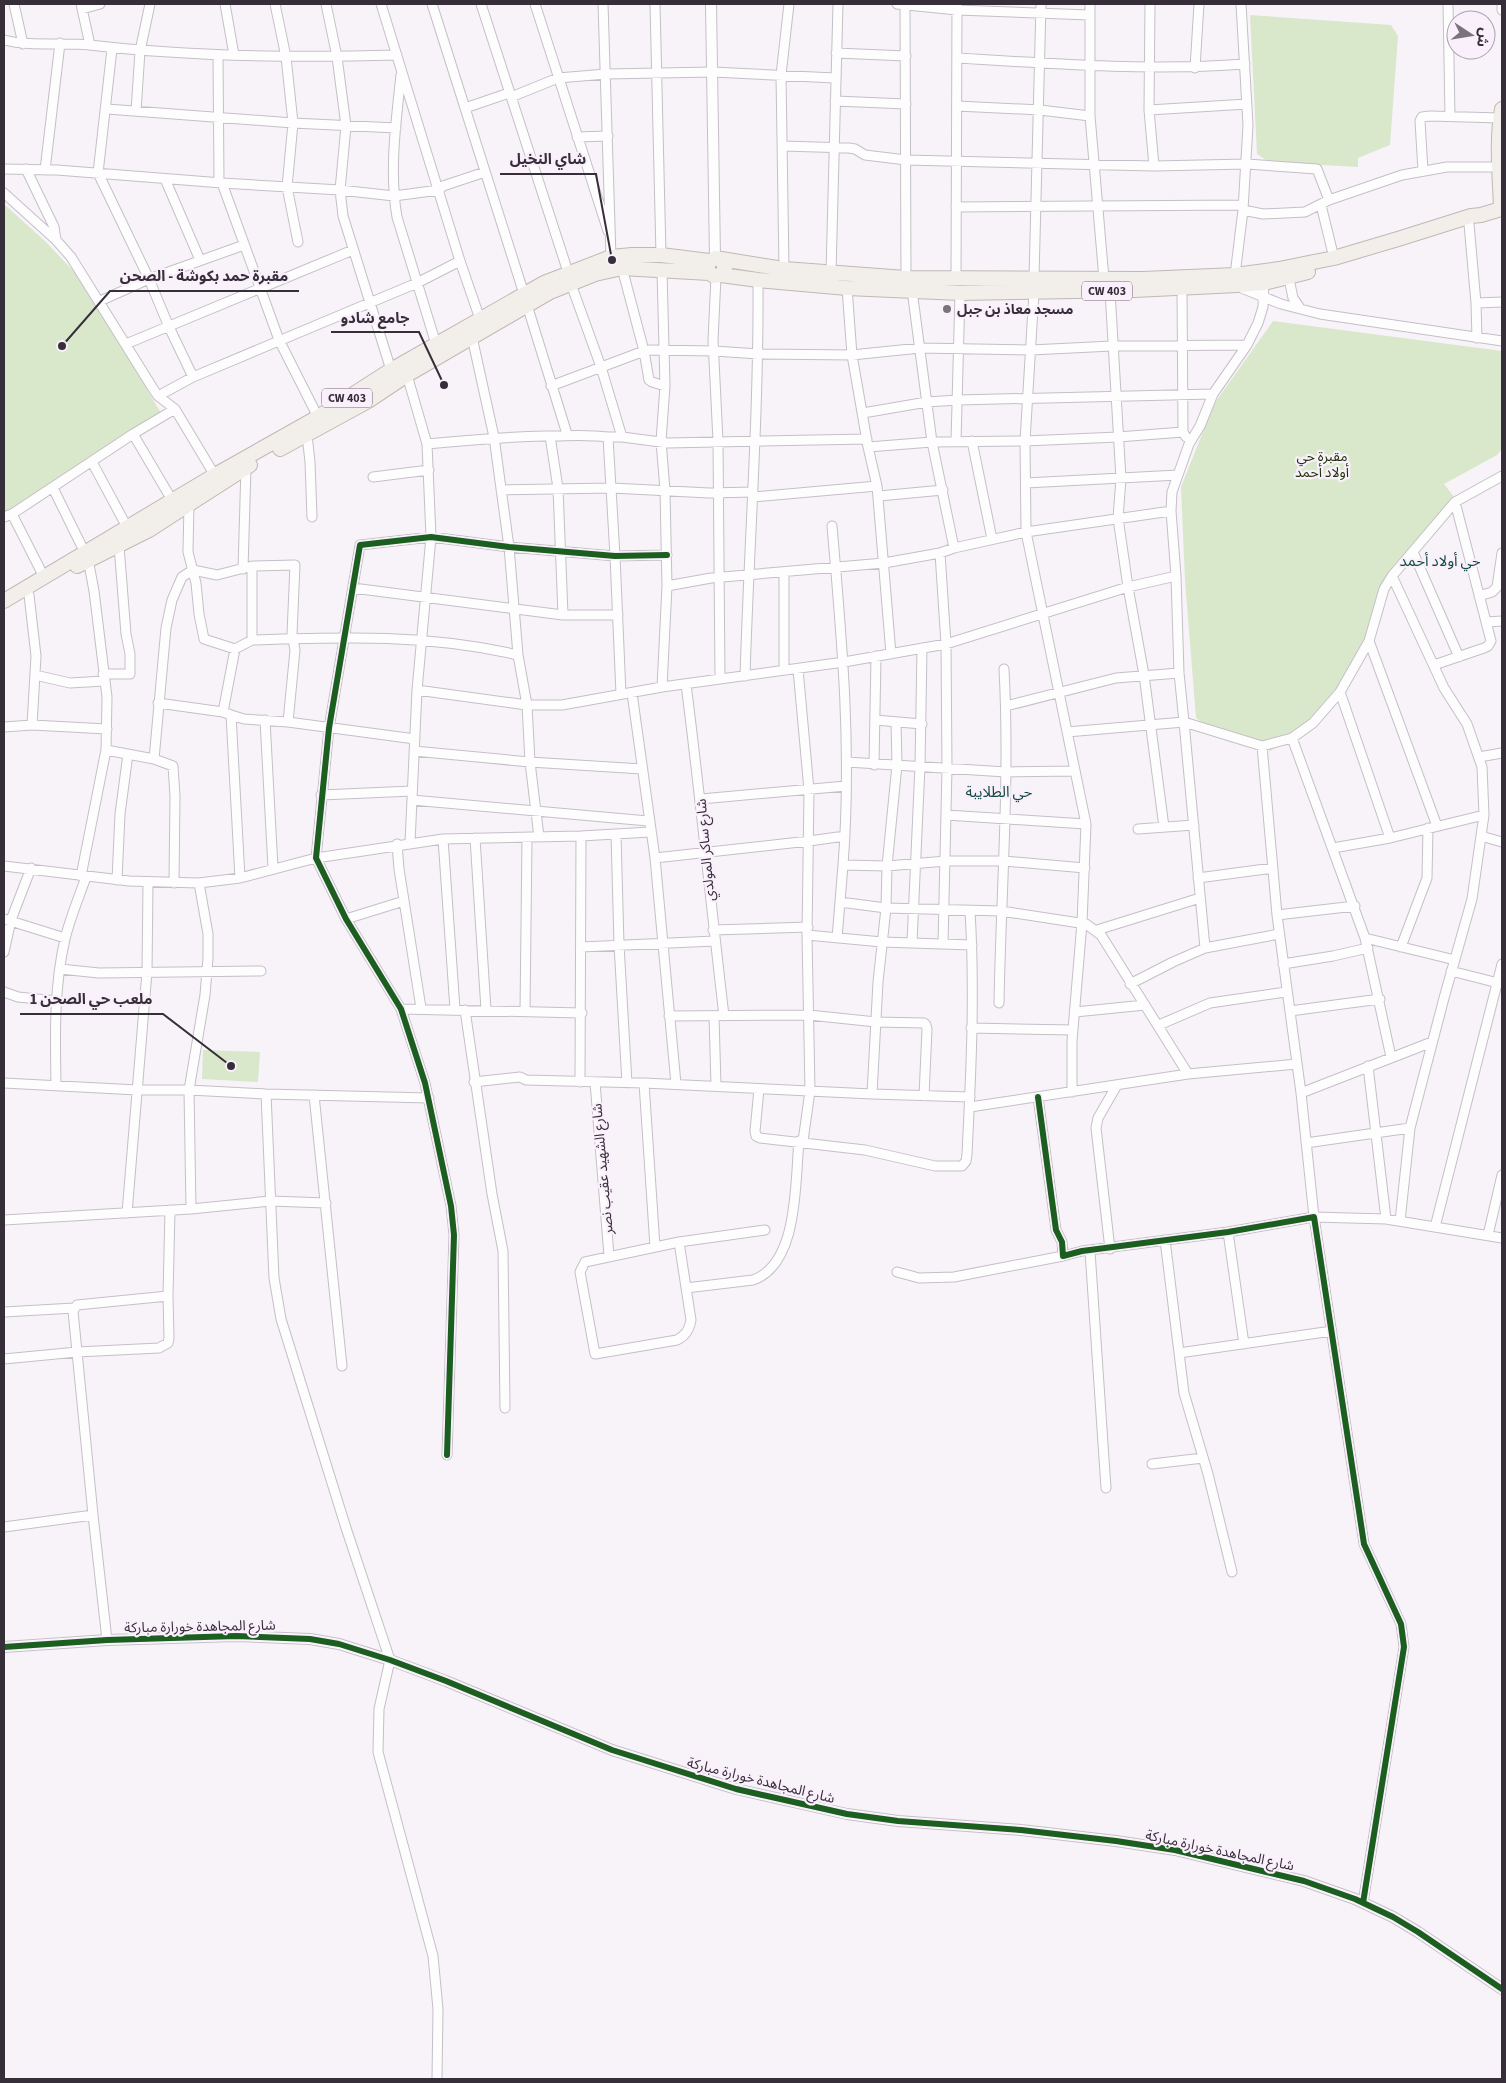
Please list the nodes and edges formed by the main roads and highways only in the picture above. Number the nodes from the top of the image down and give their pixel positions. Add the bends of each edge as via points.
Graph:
1 (1501, 114) edge
2 (1481, 215) junction
3 (716, 267) junction
4 (1287, 272) junction
5 (569, 278) junction
6 (1236, 280) junction
7 (909, 284) junction
8 (1107, 285) junction
9 (526, 299) junction
10 (217, 480) junction
11 (86, 555) junction
12 (4, 601) edge
13 (4, 611) edge

1 - 2 main road, CW 403 via 1501,209
2 - 4 main road, CW 403
2 - 4 main road, CW 403 via 1468,224 1394,249
3 - 5 main road, CW 403 via 662,271 622,268
3 - 5 main road, CW 403 via 661,255 632,255 611,258
3 - 7 main road, CW 403 via 831,273
3 - 7 main road, CW 403 via 758,280 847,288
4 - 6 main road, CW 403
5 - 9 main road, CW 403
6 - 8 main road, CW 403
6 - 8 main road, CW 403 via 1182,289
7 - 8 main road, CW 403
9 - 10 main road, CW 403 via 480,319 391,370
9 - 10 main road, CW 403 via 472,337 368,401
10 - 11 main road, CW 403 via 172,500
10 - 11 main road, CW 403 via 149,530 119,546
11 - 12 main road, CW 403
11 - 13 main road, CW 403

